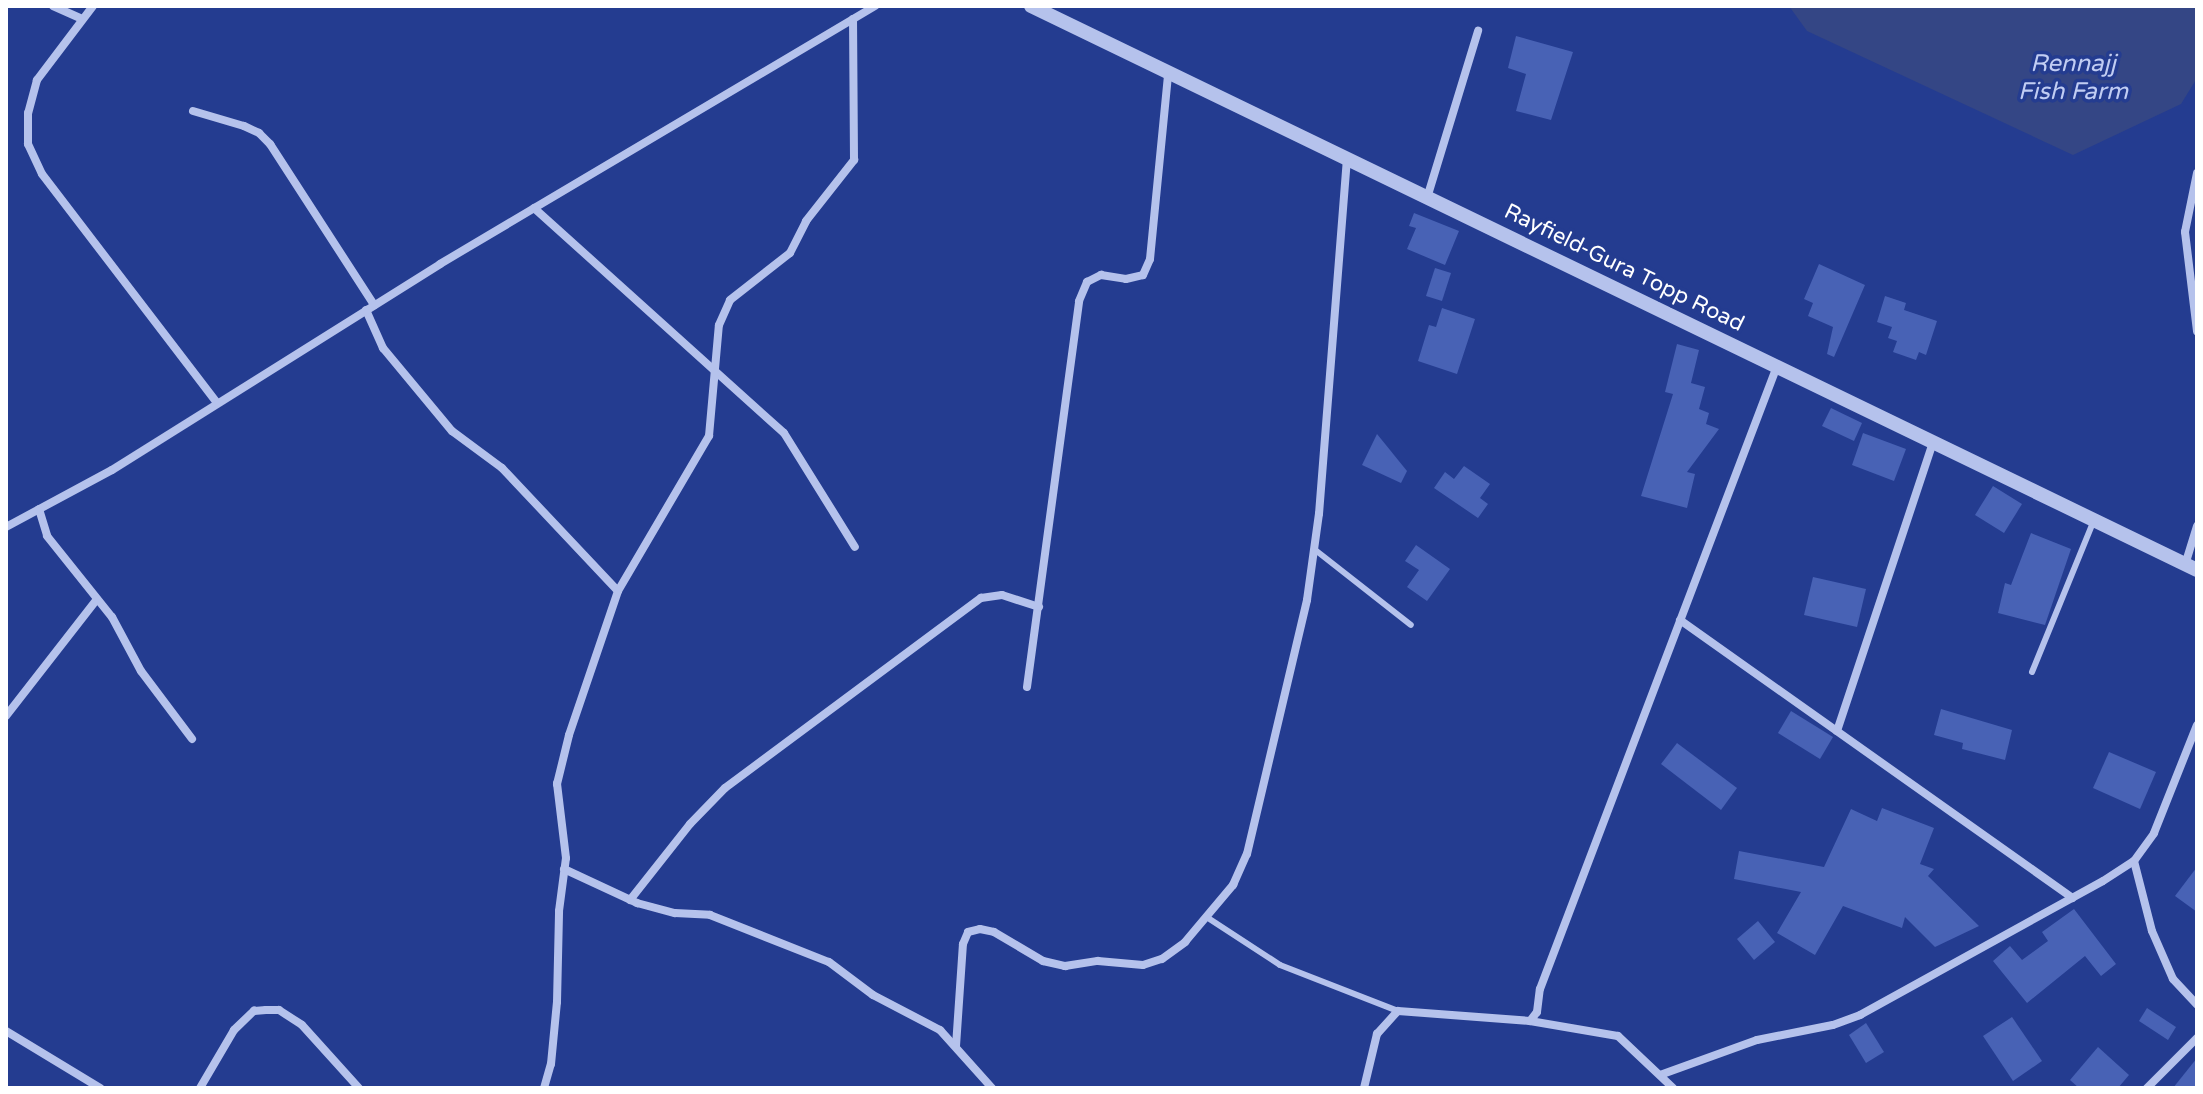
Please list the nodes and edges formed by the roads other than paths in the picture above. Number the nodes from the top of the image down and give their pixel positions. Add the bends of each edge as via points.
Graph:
1 (53, 6) edge
2 (93, 6) edge
3 (875, 6) edge
4 (1031, 6) edge
5 (82, 19) junction
6 (853, 19) junction
7 (1478, 31) dead end
8 (1168, 74) junction
9 (193, 111) dead end
10 (1347, 159) junction
11 (2197, 173) edge
12 (1427, 198) junction
13 (534, 208) junction
14 (370, 308) junction
15 (2197, 331) edge
16 (1777, 366) junction
17 (715, 373) junction
18 (217, 403) junction
19 (1933, 443) junction
20 (39, 509) junction
21 (2094, 520) junction
22 (2197, 526) edge
23 (6, 527) edge
24 (855, 547) dead end
25 (1314, 549) junction
26 (2191, 568) edge
27 (618, 591) junction
28 (97, 599) junction
29 (1039, 607) junction
30 (1680, 620) junction
31 (1411, 625) dead end
32 (2032, 672) dead end
33 (1027, 687) dead end
34 (6, 716) edge
35 (2197, 725) edge
36 (1837, 731) junction
37 (192, 739) dead end
38 (2134, 861) junction
39 (564, 869) junction
40 (2072, 898) junction
41 (630, 900) junction
42 (1208, 918) junction
43 (2197, 1005) edge
44 (1398, 1011) junction
45 (1530, 1021) junction
46 (6, 1031) edge
47 (2197, 1038) edge
48 (956, 1046) junction
49 (1660, 1075) junction
50 (100, 1088) edge
51 (200, 1088) edge
52 (359, 1088) edge
53 (544, 1088) edge
54 (992, 1088) edge
55 (1364, 1088) edge
56 (1673, 1088) edge
57 (2147, 1088) edge

1 - 5 street
2 - 5 street
3 - 6 street
4 - 8 street, Rayfield-Gura Topp Road
5 - 18 street via 37,80 28,113 28,144 42,174
6 - 13 street
6 - 17 street via 854,160 806,221 790,253 730,300 719,325
7 - 12 street
8 - 10 street, Rayfield-Gura Topp Road
8 - 29 street via 1150,259 1143,275 1101,275 1087,282 1079,301
9 - 14 street via 244,126 270,144
10 - 12 street, Rayfield-Gura Topp Road
10 - 25 street
11 - 15 street via 2185,232
12 - 16 street, Rayfield-Gura Topp Road
13 - 14 street
13 - 17 street
14 - 18 street
14 - 27 street via 383,348 452,431 502,468
16 - 19 street, Rayfield-Gura Topp Road
16 - 30 street
17 - 24 street via 784,433
17 - 27 street via 709,436
18 - 20 street
19 - 21 street, Rayfield-Gura Topp Road
19 - 36 street
20 - 23 street
20 - 28 street via 47,536
21 - 26 street, Rayfield-Gura Topp Road
21 - 32 lane
22 - 26 street
25 - 31 lane
25 - 42 street via 1307,600 1247,854 1233,885
27 - 39 street via 557,784
28 - 34 street
28 - 37 street via 141,671
29 - 33 street
29 - 41 street via 1002,595 981,598 725,788
30 - 36 street
30 - 45 street
35 - 38 street via 2154,833
36 - 40 street
38 - 40 street
38 - 43 street via 2162,955 2173,979
39 - 41 street
39 - 53 street via 555,1018
40 - 49 street via 1860,1015 1757,1040
41 - 48 street via 675,913 710,915 829,962 873,995 940,1030
42 - 44 lane via 1280,965
42 - 48 street via 1174,951 1143,965 1098,961 1065,966 1043,961 994,932 968,932
44 - 45 street
44 - 55 street via 1377,1034
45 - 49 street via 1618,1036
46 - 50 street
47 - 57 street
48 - 54 street
49 - 56 street
51 - 52 street via 234,1030 254,1011 279,1010 302,1025

